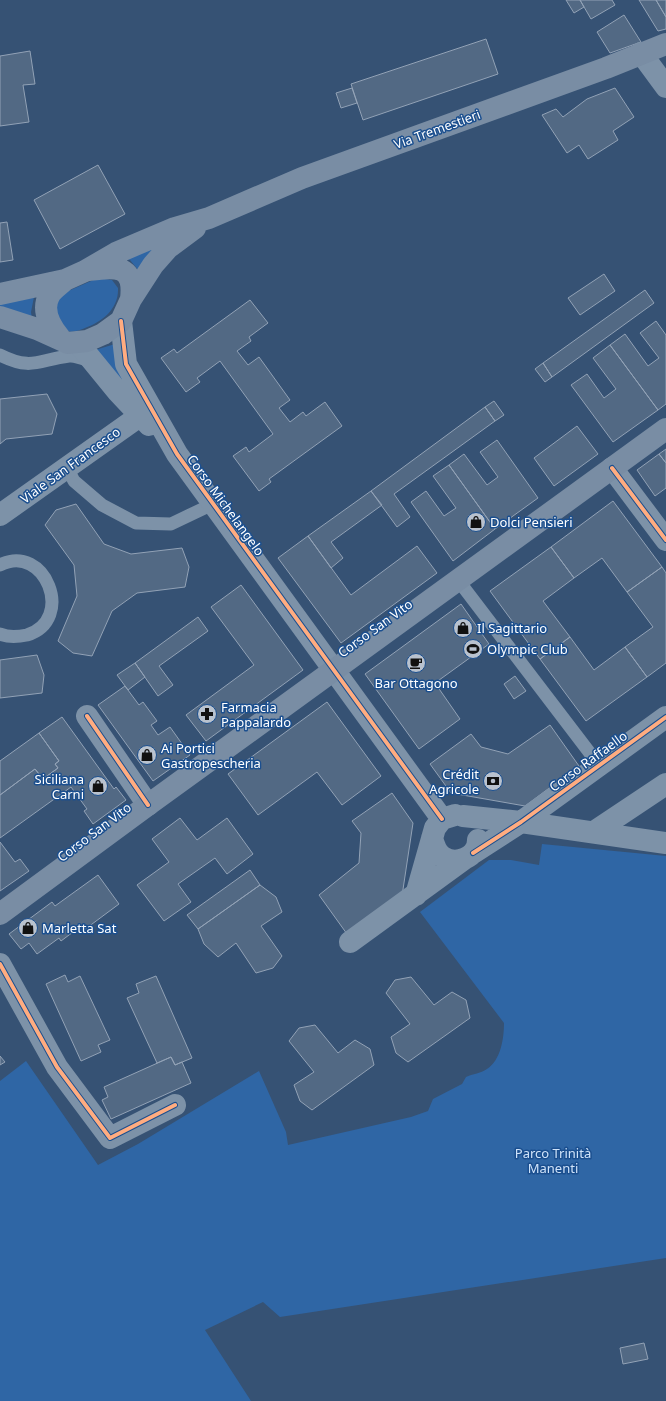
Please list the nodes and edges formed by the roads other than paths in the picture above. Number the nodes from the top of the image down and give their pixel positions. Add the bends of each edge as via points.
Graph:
1 (666, 44) edge
2 (641, 53) junction
3 (666, 87) edge
4 (209, 218) junction
5 (85, 271) junction
6 (65, 280) junction
7 (0, 294) edge
8 (131, 299) junction
9 (0, 317) edge
10 (121, 321) junction
11 (69, 346) junction
12 (0, 356) edge
13 (145, 412) junction
14 (666, 429) edge
15 (67, 468) junction
16 (612, 468) junction
17 (213, 504) junction
18 (0, 515) edge
19 (666, 540) edge
20 (0, 565) edge
21 (458, 580) junction
22 (0, 634) edge
23 (333, 671) junction
24 (87, 716) dead end
25 (666, 717) edge
26 (599, 765) junction
27 (666, 784) edge
28 (148, 805) junction
29 (463, 816) junction
30 (521, 822) junction
31 (437, 829) junction
32 (594, 832) junction
33 (666, 843) edge
34 (469, 856) junction
35 (416, 895) junction
36 (0, 914) edge
37 (350, 942) dead end
38 (0, 964) edge
39 (175, 1105) dead end

1 - 2 main road, Via Tremestieri
2 - 3 street
2 - 4 main road, Via Tremestieri via 302,178
4 - 5 main road via 175,228 116,253
4 - 8 main road via 168,248 153,264
5 - 6 main road
5 - 8 main road via 112,267 121,269 132,286
6 - 7 main road
6 - 11 main road via 50,295 47,303 50,326
8 - 10 main road
9 - 11 main road
10 - 11 main road via 103,334
10 - 13 street via 126,364
11 - 12 lane via 43,363 25,365
11 - 13 street via 93,363
13 - 15 street, Viale San Francesco
13 - 17 street, Corso Michelangelo
14 - 16 main road, Corso San Vito
15 - 17 lane via 74,481 102,505 136,523 171,524
15 - 18 street, Viale San Francesco
16 - 19 street
16 - 21 main road, Corso San Vito
17 - 23 street, Corso Michelangelo
20 - 22 lane via 18,562 32,565 43,574 50,586 52,600 50,613 42,625 31,633 18,637
21 - 23 main road, Corso San Vito
21 - 26 lane
23 - 28 main road, Corso San Vito
23 - 31 street, Corso Michelangelo
24 - 28 street
25 - 26 street, Corso Raffaello
26 - 30 street, Corso Raffaello
27 - 32 street
28 - 36 main road, Corso San Vito
29 - 30 street
29 - 31 street via 452,815
29 - 34 street via 472,822 478,832 478,843
30 - 32 street
30 - 34 street, Corso Raffaello
31 - 34 street via 435,849 442,857 453,861
31 - 35 street
32 - 33 street
34 - 35 street, Corso Raffaello
35 - 37 street
38 - 39 street via 57,1067 110,1138

